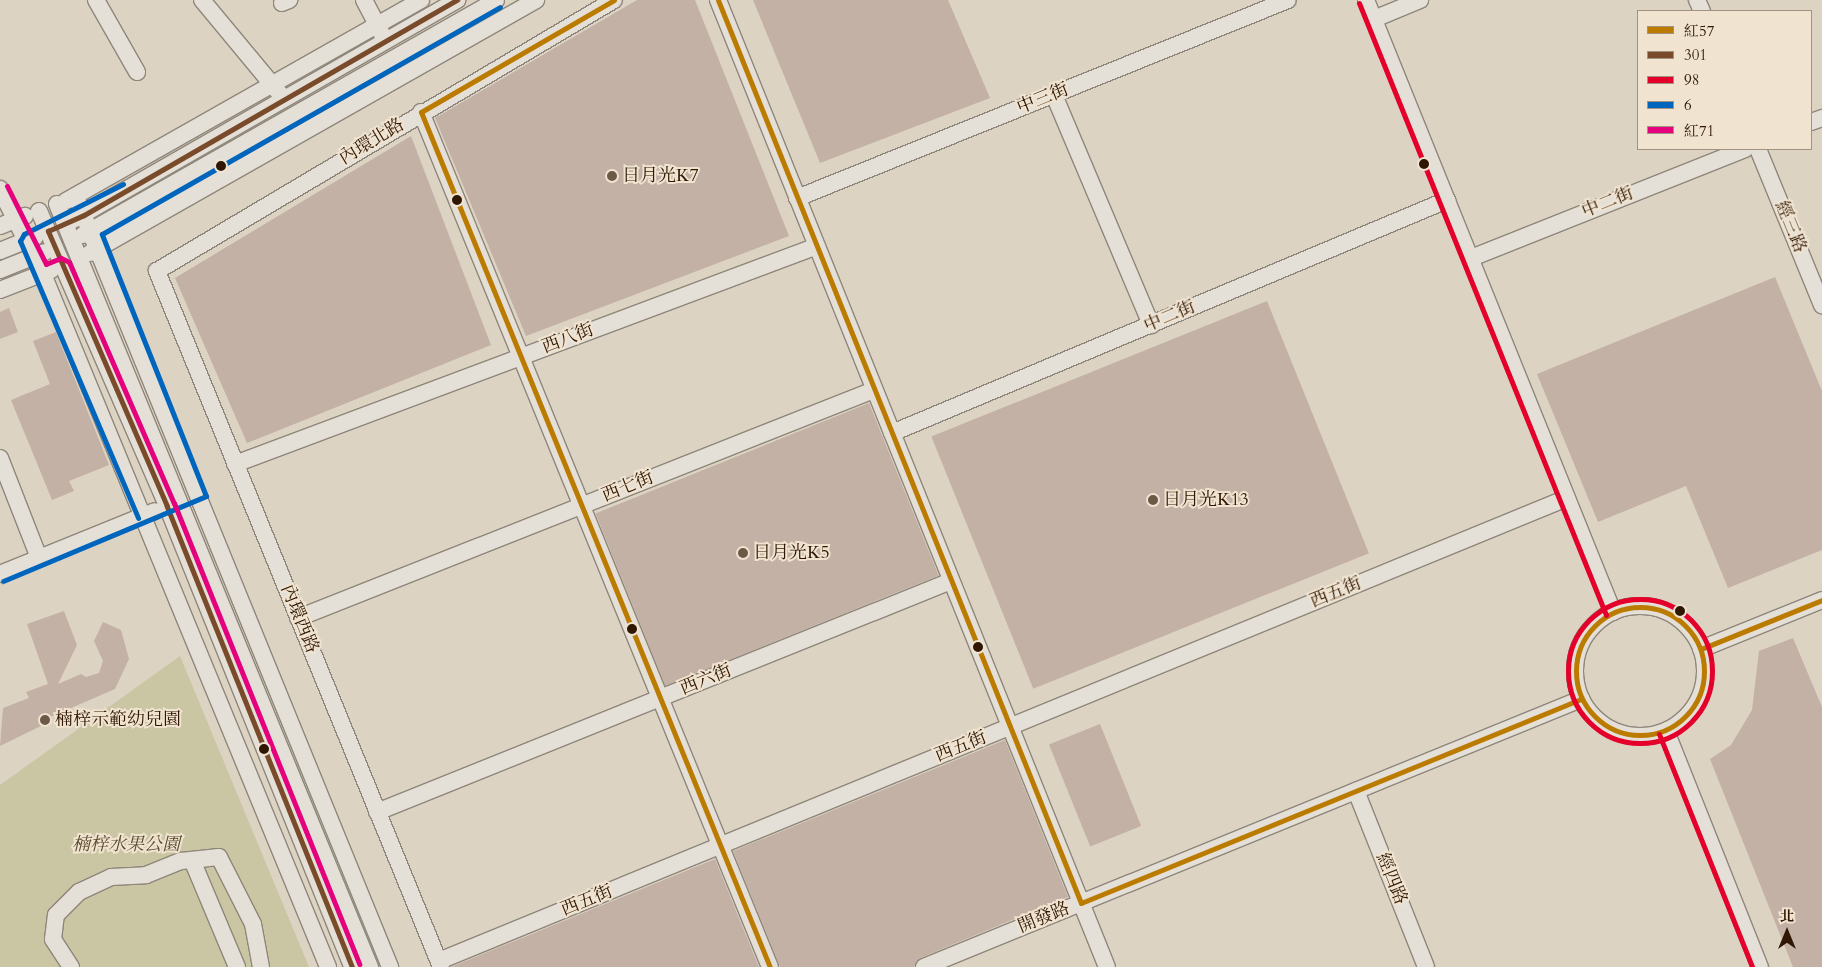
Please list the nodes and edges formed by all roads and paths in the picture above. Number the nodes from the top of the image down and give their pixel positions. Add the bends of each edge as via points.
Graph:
1 (96, 0) edge
2 (202, 0) edge
3 (364, 0) edge
4 (421, 0) edge
5 (458, 0) edge
6 (496, 0) edge
7 (536, 0) edge
8 (614, 0) edge
9 (718, 0) edge
10 (1288, 0) edge
11 (1366, 0) edge
12 (1420, 0) edge
13 (1374, 19) junction
14 (379, 27) junction
15 (387, 44) junction
16 (401, 67) junction
17 (137, 72) dead end
18 (276, 86) junction
19 (1054, 95) junction
20 (285, 102) junction
21 (421, 112) junction
22 (300, 125) junction
23 (1742, 150) edge
24 (1758, 150) edge
25 (0, 189) edge
26 (76, 197) junction
27 (798, 198) junction
28 (1447, 200) junction
29 (57, 204) junction
30 (38, 211) junction
31 (84, 215) junction
32 (16, 220) junction
33 (66, 223) junction
34 (0, 226) edge
35 (48, 231) junction
36 (93, 231) junction
37 (73, 240) junction
38 (27, 241) junction
39 (817, 246) junction
40 (55, 248) junction
41 (100, 249) junction
42 (0, 251) edge
43 (35, 257) junction
44 (80, 257) junction
45 (1471, 258) junction
46 (62, 265) junction
47 (0, 270) edge
48 (157, 271) joint
49 (43, 274) junction
50 (0, 290) edge
51 (1822, 305) edge
52 (1150, 325) junction
53 (521, 357) junction
54 (874, 390) junction
55 (892, 434) junction
56 (0, 458) edge
57 (235, 464) junction
58 (199, 494) junction
59 (1567, 498) junction
60 (174, 504) junction
61 (582, 505) junction
62 (145, 515) junction
63 (38, 558) junction
64 (0, 574) edge
65 (952, 581) junction
66 (1822, 600) edge
67 (1613, 612) junction
68 (298, 618) junction
69 (1701, 649) junction
70 (660, 698) junction
71 (1581, 699) junction
72 (1010, 727) junction
73 (1666, 731) junction
74 (1356, 791) junction
75 (378, 812) junction
76 (721, 846) junction
77 (192, 860) junction
78 (1081, 903) junction
79 (260, 961) edge
80 (440, 964) edge
81 (71, 967) edge
82 (239, 967) edge
83 (328, 967) edge
84 (352, 967) edge
85 (370, 967) edge
86 (390, 967) edge
87 (770, 967) edge
88 (924, 967) edge
89 (1107, 967) edge
90 (1426, 967) edge
91 (1760, 967) edge

1 - 17 street
2 - 18 street
3 - 14 street
4 - 14 street
5 - 15 street
6 - 16 street
7 - 16 street
8 - 21 street, 內環北路
9 - 27 street
10 - 19 street, 中三街
11 - 13 street
12 - 13 street
13 - 28 street
14 - 15 street
14 - 18 street
15 - 16 street
15 - 20 street
16 - 22 street
18 - 20 street
18 - 26 street
19 - 27 street, 中三街
19 - 52 street
20 - 22 street
20 - 31 street
21 - 48 street, 內環北路
21 - 53 street
22 - 36 street
22 - 41 street
23 - 45 street, 中二街
24 - 51 street, 經三路
25 - 32 street
26 - 29 street
26 - 31 street
27 - 39 street
28 - 45 street
28 - 52 street, 中二街
29 - 30 street
29 - 33 street
30 - 32 street
30 - 35 street
31 - 33 street
31 - 36 street
32 - 34 street
32 - 38 street
33 - 35 street
33 - 37 street
35 - 38 street
35 - 40 street
36 - 37 street
36 - 41 street
37 - 40 street
37 - 44 street
38 - 42 street
38 - 43 street
39 - 53 street, 西八街
39 - 54 street
40 - 43 street
40 - 46 street
41 - 44 street
41 - 58 street
43 - 47 street
43 - 49 street
44 - 46 street
44 - 60 street
45 - 59 street
46 - 49 street
46 - 60 street
48 - 57 street, 內環西路
49 - 50 street
49 - 62 street
52 - 55 street, 中二街
53 - 57 street, 西八街
53 - 61 street
54 - 55 street
54 - 61 street, 西七街
55 - 65 street
56 - 63 street
57 - 68 street, 內環西路
58 - 60 street
58 - 86 street
59 - 67 street
59 - 72 street, 西五街
60 - 62 street
60 - 84 street
60 - 85 street
61 - 68 street, 西七街
61 - 70 street
62 - 63 street
62 - 83 street
63 - 64 street
65 - 70 street, 西六街
65 - 72 street
66 - 69 street
67 - 69 street via 1649,607 1668,613 1690,630
67 - 71 street via 1590,629 1577,654 1575,674
68 - 75 street, 內環西路
69 - 73 street via 1705,676 1696,704
70 - 75 street, 西六街
70 - 76 street
71 - 73 street via 1590,713 1615,731 1648,736
71 - 74 street, 開發路
72 - 76 street, 西五街
72 - 78 street
73 - 91 street
74 - 78 street, 開發路
74 - 90 street, 經四路
75 - 80 street, 內環西路
76 - 80 street, 西五街
76 - 87 street
77 - 79 street via 219,857 253,924
77 - 81 street via 146,875 110,877 79,892 56,915 53,939
77 - 82 street
78 - 88 street, 開發路
78 - 89 street
79 - 82 street

